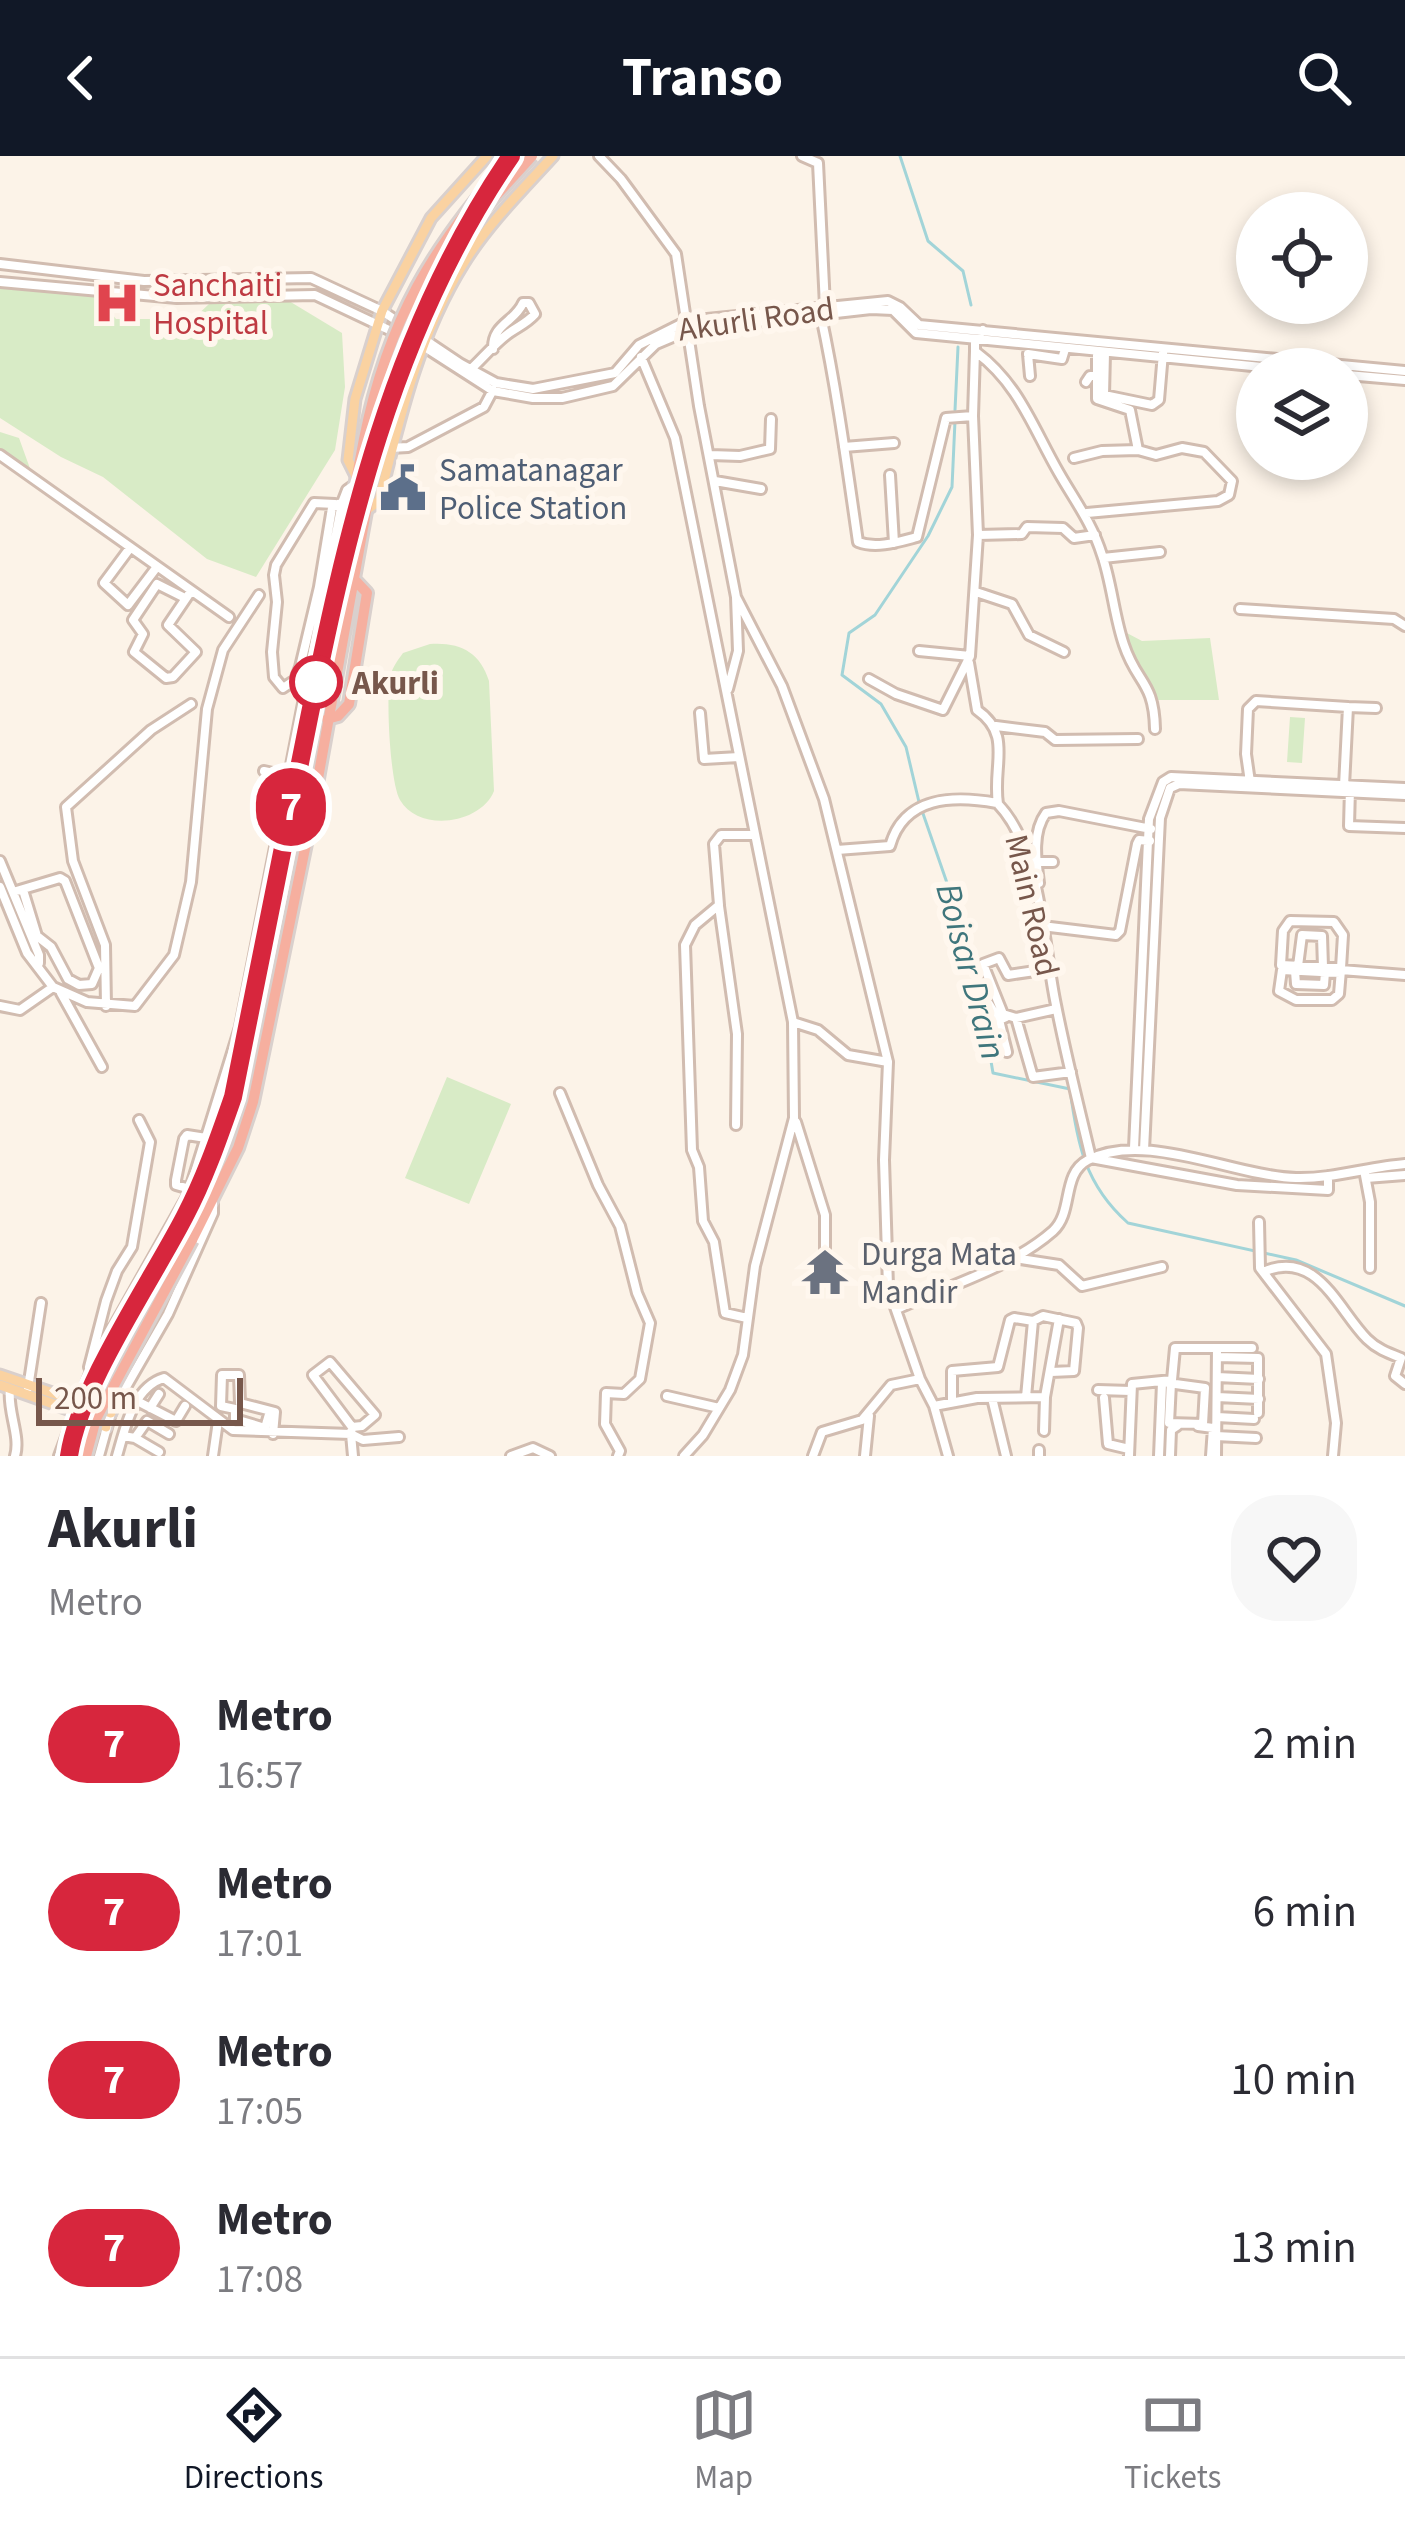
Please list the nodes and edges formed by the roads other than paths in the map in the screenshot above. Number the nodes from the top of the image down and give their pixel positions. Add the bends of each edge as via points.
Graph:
1 (487, 156) edge
2 (512, 156) edge
3 (532, 156) edge
4 (553, 156) edge
5 (599, 156) edge
6 (802, 156) edge
7 (0, 264) edge
8 (0, 282) edge
9 (382, 311) junction
10 (823, 311) junction
11 (377, 324) junction
12 (688, 325) junction
13 (976, 335) junction
14 (424, 342) junction
15 (1026, 345) junction
16 (494, 349) junction
17 (1100, 349) junction
18 (1163, 354) junction
19 (641, 357) junction
20 (1211, 358) junction
21 (1236, 360) edge
22 (1236, 362) edge
23 (470, 370) junction
24 (1368, 373) edge
25 (1030, 376) dead end
26 (1096, 376) junction
27 (1405, 376) edge
28 (1086, 382) dead end
29 (495, 387) junction
30 (973, 416) junction
31 (771, 418) dead end
32 (894, 443) dead end
33 (844, 447) junction
34 (392, 448) junction
35 (376, 449) junction
36 (1138, 450) junction
37 (710, 454) junction
38 (0, 455) edge
39 (1074, 458) dead end
40 (890, 475) dead end
41 (355, 480) junction
42 (715, 481) junction
43 (761, 489) dead end
44 (343, 503) junction
45 (364, 511) junction
46 (1087, 513) junction
47 (978, 535) junction
48 (1095, 535) junction
49 (894, 543) junction
50 (127, 551) junction
51 (1160, 552) dead end
52 (1103, 558) junction
53 (154, 571) junction
54 (351, 576) junction
55 (322, 588) junction
56 (976, 592) junction
57 (188, 594) junction
58 (259, 595) dead end
59 (736, 597) junction
60 (1240, 609) dead end
61 (229, 617) dead end
62 (1405, 626) edge
63 (341, 637) junction
64 (360, 640) junction
65 (919, 651) dead end
66 (1064, 652) dead end
67 (970, 660) junction
68 (869, 679) dead end
69 (728, 690) junction
70 (191, 704) dead end
71 (1348, 707) junction
72 (1376, 708) dead end
73 (700, 713) dead end
74 (327, 719) junction
75 (995, 726) junction
76 (1155, 730) dead end
77 (1138, 739) dead end
78 (739, 757) junction
79 (263, 771) dead end
80 (296, 777) junction
81 (1250, 783) junction
82 (1348, 788) junction
83 (1405, 791) edge
84 (998, 804) junction
85 (1405, 828) edge
86 (1154, 829) junction
87 (755, 835) junction
88 (1154, 841) junction
89 (282, 848) junction
90 (837, 850) junction
91 (1036, 862) junction
92 (1053, 862) dead end
93 (1, 865) edge
94 (1040, 883) dead end
95 (0, 887) edge
96 (18, 891) junction
97 (719, 905) junction
98 (18, 916) junction
99 (1042, 926) junction
100 (48, 946) junction
101 (31, 951) junction
102 (1297, 968) junction
103 (1049, 970) junction
104 (1324, 970) junction
105 (1341, 970) junction
106 (1405, 975) edge
107 (57, 990) junction
108 (989, 1004) dead end
109 (0, 1006) edge
110 (106, 1006) junction
111 (1056, 1009) junction
112 (1008, 1018) junction
113 (793, 1022) junction
114 (1007, 1052) dead end
115 (887, 1062) junction
116 (102, 1067) dead end
117 (1071, 1072) junction
118 (560, 1093) dead end
119 (794, 1118) junction
120 (139, 1120) dead end
121 (736, 1125) dead end
122 (206, 1138) junction
123 (1139, 1149) junction
124 (1087, 1161) junction
125 (1405, 1164) edge
126 (1365, 1174) junction
127 (1405, 1175) edge
128 (1328, 1176) junction
129 (192, 1192) junction
130 (213, 1197) junction
131 (1259, 1222) dead end
132 (133, 1247) junction
133 (1013, 1258) junction
134 (825, 1266) dead end
135 (1162, 1268) dead end
136 (1370, 1268) dead end
137 (147, 1270) junction
138 (1261, 1270) junction
139 (41, 1303) dead end
140 (897, 1310) junction
141 (747, 1318) junction
142 (1059, 1319) junction
143 (1034, 1321) junction
144 (1252, 1348) dead end
145 (1217, 1353) junction
146 (1051, 1372) junction
147 (88, 1375) junction
148 (0, 1376) edge
149 (1217, 1377) junction
150 (1259, 1378) junction
151 (920, 1379) junction
152 (1166, 1383) junction
153 (1405, 1384) edge
154 (5, 1387) edge
155 (28, 1390) junction
156 (1131, 1391) junction
157 (159, 1394) dead end
158 (667, 1396) dead end
159 (1026, 1397) junction
160 (1045, 1397) junction
161 (1217, 1397) junction
162 (77, 1398) junction
163 (992, 1398) junction
164 (1258, 1399) junction
165 (137, 1401) junction
166 (952, 1402) junction
167 (185, 1406) dead end
168 (934, 1406) junction
169 (150, 1408) junction
170 (719, 1408) junction
171 (73, 1411) junction
172 (270, 1411) junction
173 (869, 1412) junction
174 (111, 1413) junction
175 (1216, 1418) junction
176 (218, 1421) junction
177 (106, 1427) junction
178 (351, 1431) junction
179 (1044, 1431) dead end
180 (169, 1434) dead end
181 (273, 1434) junction
182 (123, 1436) junction
183 (1216, 1436) junction
184 (399, 1437) dead end
185 (135, 1438) junction
186 (1256, 1438) dead end
187 (159, 1451) dead end
188 (1130, 1453) edge
189 (15, 1456) edge
190 (59, 1456) edge
191 (74, 1456) edge
192 (86, 1456) edge
193 (99, 1456) edge
194 (117, 1456) edge
195 (213, 1456) edge
196 (353, 1456) edge
197 (511, 1456) edge
198 (550, 1456) edge
199 (618, 1456) edge
200 (683, 1456) edge
201 (813, 1456) edge
202 (865, 1456) edge
203 (948, 1456) edge
204 (1006, 1456) edge
205 (1159, 1456) edge
206 (1170, 1456) edge
207 (1216, 1456) edge
208 (1333, 1456) edge

1 - 9 main road via 430,218
2 - 41 highway, bridge via 416,283 377,380
3 - 35 highway, bridge via 431,281 406,332
4 - 14 main road via 465,260
5 - 12 street via 672,244
6 - 10 street via 818,164
7 - 9 street, Akurli Road via 137,280 311,278
8 - 11 street, Akurli Road via 176,298 315,295
9 - 11 main road
9 - 14 street, Akurli Road
10 - 12 street, Akurli Road
10 - 13 street, Akurli Road via 888,308 916,333
10 - 33 street
11 - 14 street, Akurli Road
11 - 41 main road via 355,399 348,460
12 - 19 street, Akurli Road
12 - 29 street, Akurli Road via 639,345 615,373 533,389
12 - 37 street
13 - 15 street, Akurli Road
13 - 30 street
13 - 46 street
14 - 23 street, Akurli Road
14 - 29 street, Akurli Road
14 - 34 main road
15 - 17 street, Akurli Road
15 - 17 street, Akurli Road
15 - 25 street
16 - 16 street via 532,319 529,303 501,325
16 - 23 street
17 - 18 street, Akurli Road
17 - 18 street via 1104,395 1152,405
17 - 26 street
18 - 20 street, Akurli Road
19 - 29 street, Akurli Road via 624,378 589,393 533,398
19 - 69 street via 675,438
20 - 21 street, Akurli Road
20 - 22 street, Akurli Road
23 - 29 street, Akurli Road
24 - 27 street, Akurli Road
26 - 28 street
26 - 36 street via 1091,395 1130,410
29 - 34 street via 484,407
30 - 47 street
30 - 49 street via 946,418 921,531
31 - 37 street via 770,449
32 - 33 street
33 - 49 street via 858,542
34 - 35 street
34 - 45 main road via 380,501
35 - 45 highway
36 - 39 street
36 - 46 street via 1204,452 1232,482 1229,495
37 - 42 street
38 - 50 street
40 - 49 street
41 - 44 highway
42 - 43 street
42 - 59 street
44 - 55 street
44 - 55 street via 314,503 276,565 272,652 283,688 300,668
44 - 80 highway
45 - 54 highway
46 - 48 street
47 - 48 street via 1022,534 1027,527
47 - 56 street
48 - 52 street
50 - 53 street
50 - 53 street via 104,583 128,605
51 - 52 street
52 - 76 street via 1127,656 1154,697
53 - 57 street
54 - 63 highway
54 - 64 highway via 367,593
55 - 80 street
56 - 66 street via 1012,604 1029,635
56 - 67 street
57 - 57 street via 168,625 196,652 166,678 134,652 143,634 133,620 158,584
57 - 61 street
58 - 110 street via 224,650 207,709 191,881 174,955 134,1006
59 - 69 street via 738,652
59 - 90 street via 782,686
60 - 62 street
63 - 64 highway
63 - 74 highway
64 - 74 highway via 350,704
65 - 67 street
67 - 68 street via 943,710
67 - 75 street, Main Road via 976,710
69 - 78 street
70 - 110 street via 64,812 105,945
71 - 72 street
71 - 81 street via 1250,704
71 - 82 street
73 - 78 street via 704,759
74 - 130 highway via 253,1102
75 - 77 street via 1055,740
75 - 84 street, Main Road
78 - 87 street
79 - 80 street
80 - 89 highway
81 - 82 street
81 - 86 street via 1171,777
82 - 83 street
82 - 85 street via 1349,826
84 - 90 street via 965,797 920,806 903,818 890,846
84 - 99 street, Main Road via 1017,831
86 - 88 street
86 - 91 street via 1050,811 1040,820
87 - 97 street via 721,835 714,844
87 - 113 street
88 - 99 street via 1137,844 1120,931
88 - 123 street
89 - 122 street
89 - 129 highway via 236,1105 223,1144
90 - 115 street
91 - 92 street
91 - 94 street
93 - 96 street
95 - 98 street
96 - 98 street
96 - 100 street
96 - 100 street via 65,881 99,968 92,984 68,979
97 - 121 street via 737,1034
97 - 141 street via 685,945 692,1150 725,1313
98 - 101 street
99 - 103 street, Main Road
100 - 101 street
101 - 107 street
102 - 104 street
102 - 104 street via 1296,984 1324,986
102 - 104 street via 1301,934 1324,938
102 - 105 street via 1280,972 1280,992 1296,1000 1332,1000
102 - 105 street via 1280,963 1283,931 1294,919 1334,922 1342,935
103 - 111 street, Main Road
103 - 112 street via 1008,975 999,958 983,964
104 - 105 street
105 - 106 street
107 - 109 street via 20,1010
107 - 110 street
107 - 116 street
108 - 112 street
111 - 112 street
111 - 117 street, Main Road
112 - 114 street
112 - 117 street via 1033,1077
113 - 115 street via 818,1030 848,1055
113 - 119 street
115 - 140 street via 885,1246
117 - 124 street, Main Road
118 - 199 street via 620,1226 650,1323 640,1378 624,1394 606,1393 605,1424
119 - 134 street via 825,1215
119 - 141 street
120 - 132 street via 150,1142
122 - 129 street
122 - 129 street via 184,1139 176,1185
123 - 124 street
123 - 128 street via 1258,1174
124 - 128 street via 1282,1190 1328,1190
124 - 133 street via 1073,1176 1058,1226
125 - 126 street
126 - 127 street
126 - 128 street
126 - 136 street
129 - 137 street
129 - 191 highway, bridge
130 - 174 street via 213,1214 168,1314
130 - 192 highway, bridge via 106,1396
131 - 138 street
132 - 137 street
132 - 147 street via 106,1301
133 - 135 street via 1059,1265 1086,1286
133 - 140 street
137 - 147 street
138 - 153 street via 1318,1278 1369,1341 1401,1358 1396,1376
138 - 208 street via 1326,1354
139 - 155 street
140 - 151 street
141 - 170 street via 743,1354
142 - 143 street
142 - 146 street
142 - 146 street via 1078,1328 1073,1371
143 - 159 street
143 - 166 street via 1010,1320 998,1367 952,1371
144 - 145 street
145 - 149 street
145 - 150 street via 1258,1358
145 - 152 street via 1175,1348 1174,1377
146 - 160 street
147 - 162 street
148 - 155 main road
149 - 150 street
149 - 161 street
150 - 164 street
151 - 168 street
151 - 173 street via 891,1385
152 - 152 street via 1205,1388 1203,1424 1169,1423
152 - 156 street via 1136,1382
152 - 205 street
154 - 155 main road
154 - 189 street
155 - 162 main road
155 - 171 main road
156 - 188 street
156 - 188 street via 1101,1394 1108,1444
157 - 169 street
158 - 170 street
159 - 160 street
159 - 163 street
160 - 179 street
161 - 164 street
161 - 175 street
162 - 171 street
162 - 174 main road
163 - 166 street
163 - 204 street
164 - 175 street via 1256,1416
165 - 169 street
165 - 176 street via 164,1378
165 - 182 street
166 - 168 street
167 - 169 street via 178,1421
168 - 203 street
170 - 200 street
171 - 177 main road
171 - 190 street
172 - 172 street via 237,1406 235,1419 265,1428
172 - 181 street
173 - 201 street via 822,1432
173 - 202 street
174 - 177 street
175 - 183 street
176 - 181 street
176 - 195 street
177 - 193 street
178 - 178 street via 313,1375 330,1362 375,1414
178 - 181 street
178 - 184 street via 363,1440
178 - 196 street
180 - 185 street via 147,1421
182 - 185 street
182 - 194 street
183 - 186 street
183 - 207 street
185 - 187 street
197 - 198 street via 533,1448
206 - 207 street via 1174,1426 1212,1426

